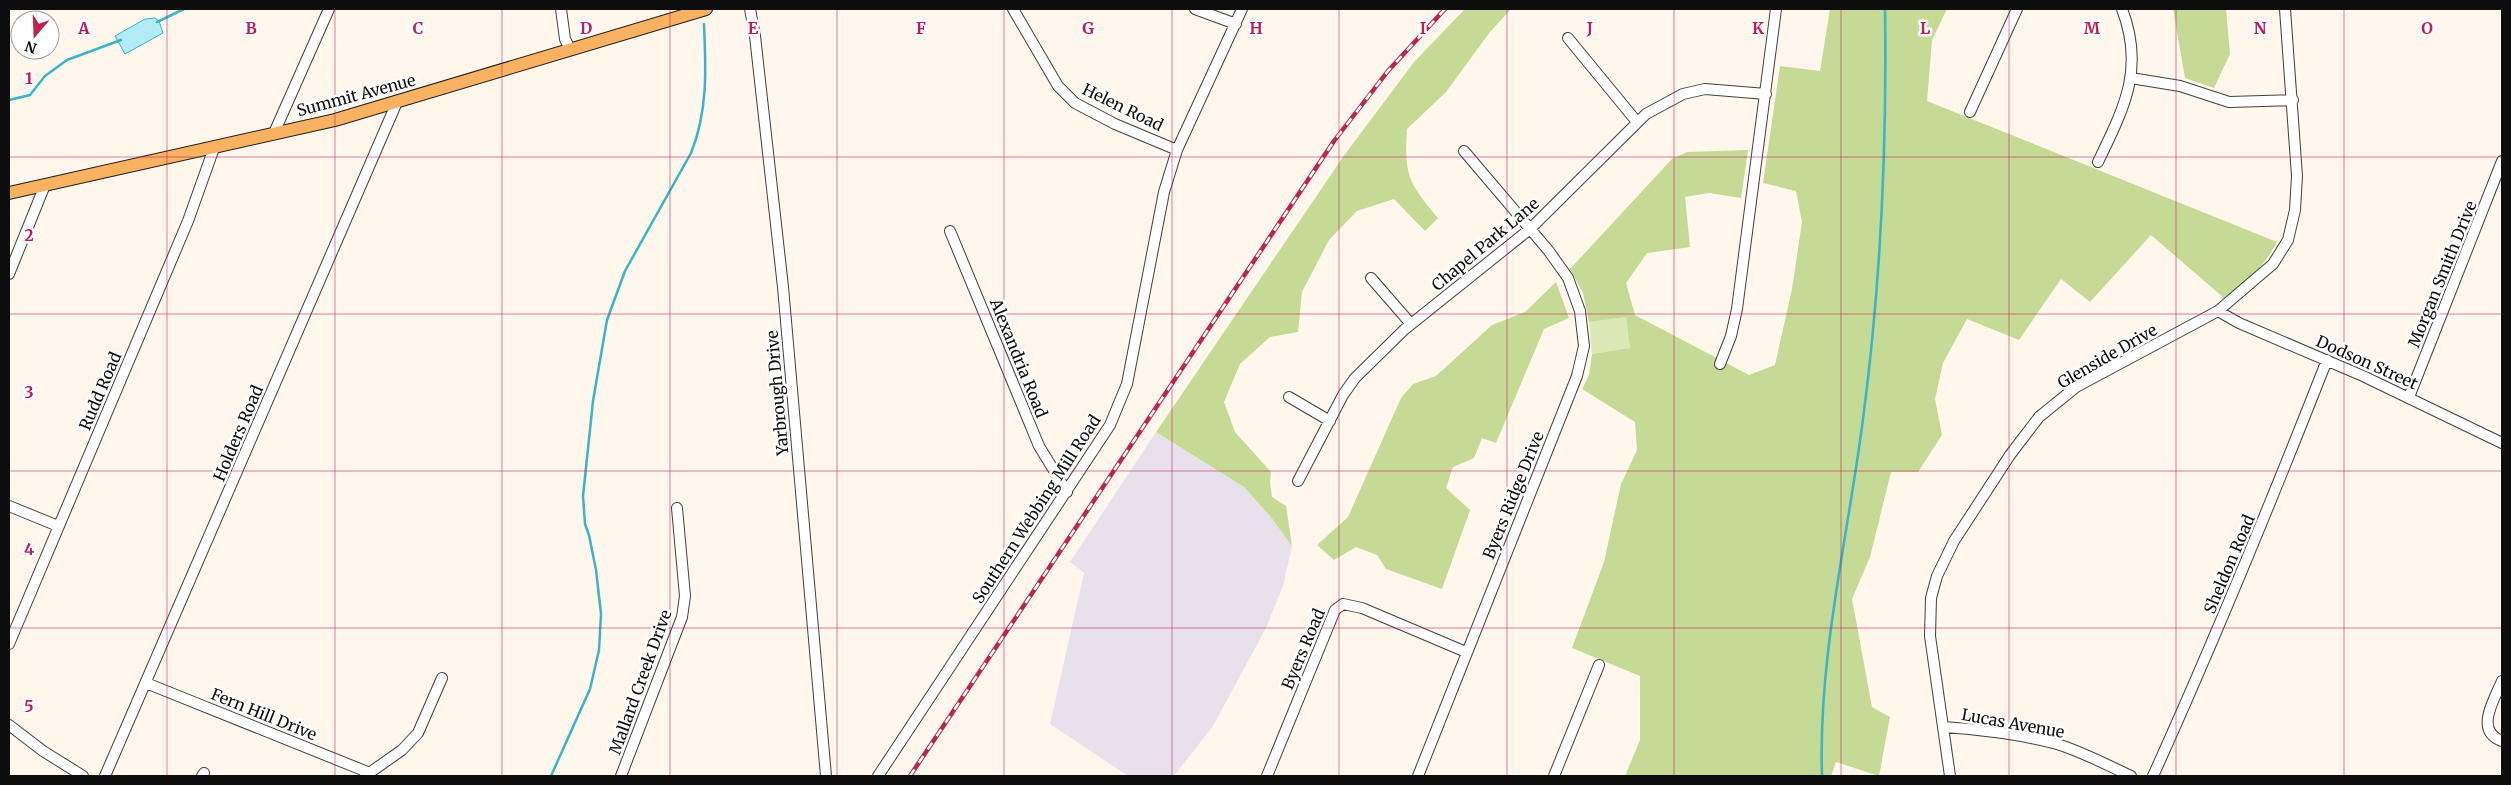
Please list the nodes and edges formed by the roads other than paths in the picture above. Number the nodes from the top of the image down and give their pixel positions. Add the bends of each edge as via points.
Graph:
1 (329, 9) edge
2 (561, 9) edge
3 (706, 9) edge
4 (750, 9) edge
5 (1013, 9) edge
6 (1195, 9) edge
7 (1242, 9) edge
8 (1776, 9) edge
9 (2017, 9) edge
10 (2122, 9) edge
11 (2285, 9) edge
12 (1236, 24) junction
13 (1568, 38) dead end
14 (570, 49) junction
15 (2131, 78) junction
16 (1766, 94) junction
17 (2293, 100) junction
18 (396, 102) junction
19 (1970, 112) dead end
20 (1638, 122) junction
21 (274, 133) junction
22 (214, 148) junction
23 (1177, 150) junction
24 (1464, 151) dead end
25 (2502, 161) edge
26 (2098, 162) dead end
27 (44, 185) junction
28 (9, 193) edge
29 (1530, 230) junction
30 (950, 231) dead end
31 (9, 274) edge
32 (1372, 278) dead end
33 (2218, 312) junction
34 (1411, 324) junction
35 (2327, 360) junction
36 (1720, 364) dead end
37 (1289, 397) dead end
38 (2409, 397) junction
39 (1330, 421) junction
40 (2502, 443) edge
41 (1298, 482) dead end
42 (1067, 492) junction
43 (9, 506) edge
44 (677, 508) dead end
45 (58, 526) junction
46 (9, 644) edge
47 (1466, 652) junction
48 (1599, 665) dead end
49 (442, 678) dead end
50 (2502, 681) edge
51 (146, 683) junction
52 (9, 724) edge
53 (1944, 727) junction
54 (2502, 741) edge
55 (368, 774) edge
56 (83, 776) edge
57 (104, 776) edge
58 (621, 776) edge
59 (826, 776) edge
60 (878, 776) edge
61 (1267, 776) edge
62 (1418, 776) edge
63 (1554, 776) edge
64 (1950, 776) edge
65 (2131, 776) edge
66 (2153, 776) edge

1 - 21 street
2 - 14 street via 565,39
3 - 14 main road, Summit Avenue
4 - 59 street, Yarbrough Drive via 783,287
5 - 23 street, Helen Road via 1058,86 1075,104
6 - 12 street
7 - 12 street, Southern Webbing Mill Road
8 - 16 street
9 - 19 street
10 - 15 street via 2132,50
11 - 17 street, Glenside Drive
12 - 23 street, Southern Webbing Mill Road
13 - 20 street
14 - 18 main road, Summit Avenue
15 - 17 street via 2180,86 2228,102
15 - 26 street via 2124,108
16 - 20 street, Chapel Park Lane via 1705,89 1661,104
16 - 36 street via 1737,309
17 - 33 street, Glenside Drive via 2297,176 2295,210 2288,240 2273,264
18 - 21 main road, Summit Avenue
18 - 51 street, Holders Road
20 - 29 street, Chapel Park Lane
21 - 22 main road, Summit Avenue
22 - 27 main road, Summit Avenue
22 - 45 street, Rudd Road via 188,221
23 - 42 street, Southern Webbing Mill Road via 1164,192 1126,384 1110,425
24 - 29 street, Byers Ridge Drive
25 - 38 street, Morgan Smith Drive
27 - 28 main road, Summit Avenue
27 - 31 street
29 - 34 street, Chapel Park Lane
29 - 47 street, Byers Ridge Drive via 1568,278 1580,311 1584,346 1577,376
30 - 42 street, Alexandria Road via 1039,446
32 - 34 street
33 - 35 street, Dodson Street
33 - 53 street, Glenside Drive via 2076,387 2039,417 1984,494 1954,541 1937,576 1931,598 1930,636
34 - 39 street, Chapel Park Lane via 1355,378
35 - 38 street, Dodson Street
35 - 66 street, Sheldon Road via 2246,564
37 - 39 street
38 - 40 street, Dodson Street
39 - 41 street, Chapel Park Lane
42 - 60 street, Southern Webbing Mill Road
43 - 45 street
44 - 58 street, Mallard Creek Drive via 684,596 682,617
45 - 46 street, Rudd Road
47 - 61 street, Byers Road via 1362,608 1343,604 1335,610
47 - 62 street, Byers Ridge Drive
48 - 63 street
49 - 55 street via 418,733 402,750
50 - 54 street via 2486,722 2489,731
51 - 55 street, Fern Hill Drive
51 - 57 street, Holders Road
52 - 56 street via 42,751
53 - 64 street, Glenside Drive
53 - 65 street, Lucas Avenue via 2056,744

